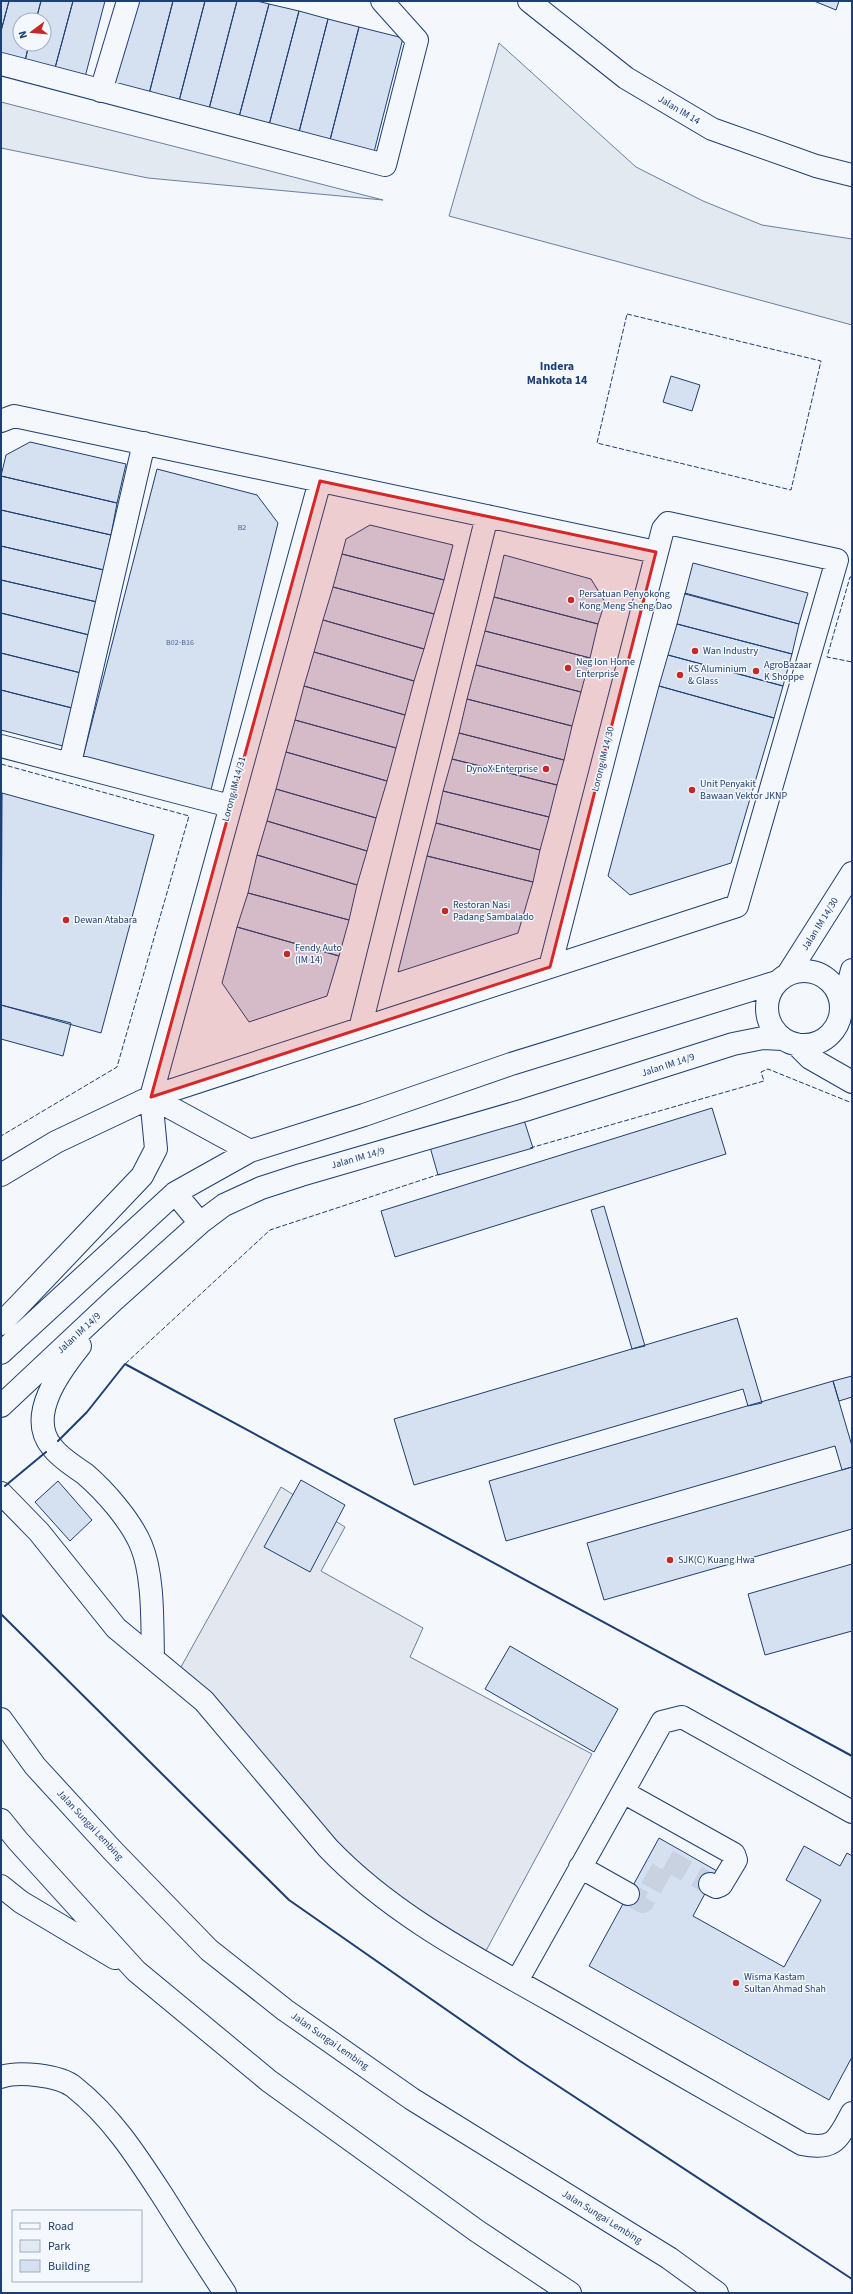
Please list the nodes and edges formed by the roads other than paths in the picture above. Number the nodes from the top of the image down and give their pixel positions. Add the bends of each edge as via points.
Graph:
1 (128, 1) edge
2 (382, 1) edge
3 (529, 1) edge
4 (1, 64) edge
5 (101, 91) junction
6 (852, 175) edge
7 (8, 418) edge
8 (144, 443) junction
9 (320, 481) junction
10 (487, 516) junction
11 (656, 552) junction
12 (1, 746) edge
13 (70, 763) junction
14 (230, 806) junction
15 (852, 873) edge
16 (550, 967) junction
17 (852, 970) edge
18 (782, 978) junction
19 (842, 1008) junction
20 (360, 1029) junction
21 (852, 1029) edge
22 (789, 1042) junction
23 (852, 1082) edge
24 (151, 1097) junction
25 (250, 1151) junction
26 (1, 1175) edge
27 (175, 1193) junction
28 (200, 1223) junction
29 (115, 1299) junction
30 (1, 1324) edge
31 (1, 1353) edge
32 (1, 1406) edge
33 (1, 1493) edge
34 (154, 1657) junction
35 (1, 1719) edge
36 (623, 1792) junction
37 (852, 1812) edge
38 (1, 1820) edge
39 (580, 1867) junction
40 (710, 1884) dead end
41 (1, 1886) edge
42 (628, 1894) tunnel mouth
43 (136, 1971) junction
44 (517, 1981) junction
45 (1, 2077) edge
46 (852, 2113) edge
47 (225, 2293) edge
48 (570, 2293) edge
49 (717, 2293) edge

1 - 5 street
2 - 5 street via 417,40 385,164
3 - 6 street, Jalan IM 14 via 626,78 712,129 816,166
4 - 5 street
7 - 8 street
8 - 9 street
8 - 13 street
9 - 10 street
9 - 14 street, Lorong IM 14/31
10 - 11 street
10 - 20 street
11 - 16 street, Lorong IM 14/30
11 - 16 street, Lorong IM 14/30 via 668,523 837,560 737,906
12 - 13 street
13 - 14 street
14 - 24 street, Lorong IM 14/31
15 - 18 street, Jalan IM 14/30
16 - 20 street
17 - 19 street
18 - 19 street via 806,971 822,975 831,982 839,994
18 - 22 street via 768,999 768,1018 773,1029
18 - 25 street via 511,1064
19 - 21 street
19 - 22 street via 833,1033 822,1041 810,1045
20 - 24 street
22 - 23 street via 810,1058
22 - 28 street, Jalan IM 14/9 via 763,1038 733,1044 525,1110 301,1175 261,1188 224,1205
24 - 25 street
24 - 26 street via 56,1142
24 - 30 street via 156,1149 142,1176
25 - 27 street
27 - 28 street
27 - 31 street
28 - 29 street, Jalan IM 14/9
29 - 32 street, Jalan IM 14/9
29 - 34 street via 102,1320 67,1362 45,1408 43,1424 52,1447 87,1476 126,1520 141,1546 150,1591
33 - 34 street via 39,1532 116,1628
34 - 44 street via 204,1700 348,1869 395,1906
35 - 49 street, Jalan Sungai Lembing via 35,1766 209,1950 285,2010 412,2099 669,2258
36 - 37 street via 662,1722 682,1717
36 - 39 street
36 - 40 street via 734,1854 736,1860 721,1885 716,1887
38 - 43 street
39 - 42 street
39 - 44 street
41 - 43 street via 21,1902
43 - 48 street via 269,2081 477,2231
44 - 46 street via 802,2144 814,2147 829,2146 838,2138
45 - 47 street via 11,2073 50,2077 73,2086 114,2126

